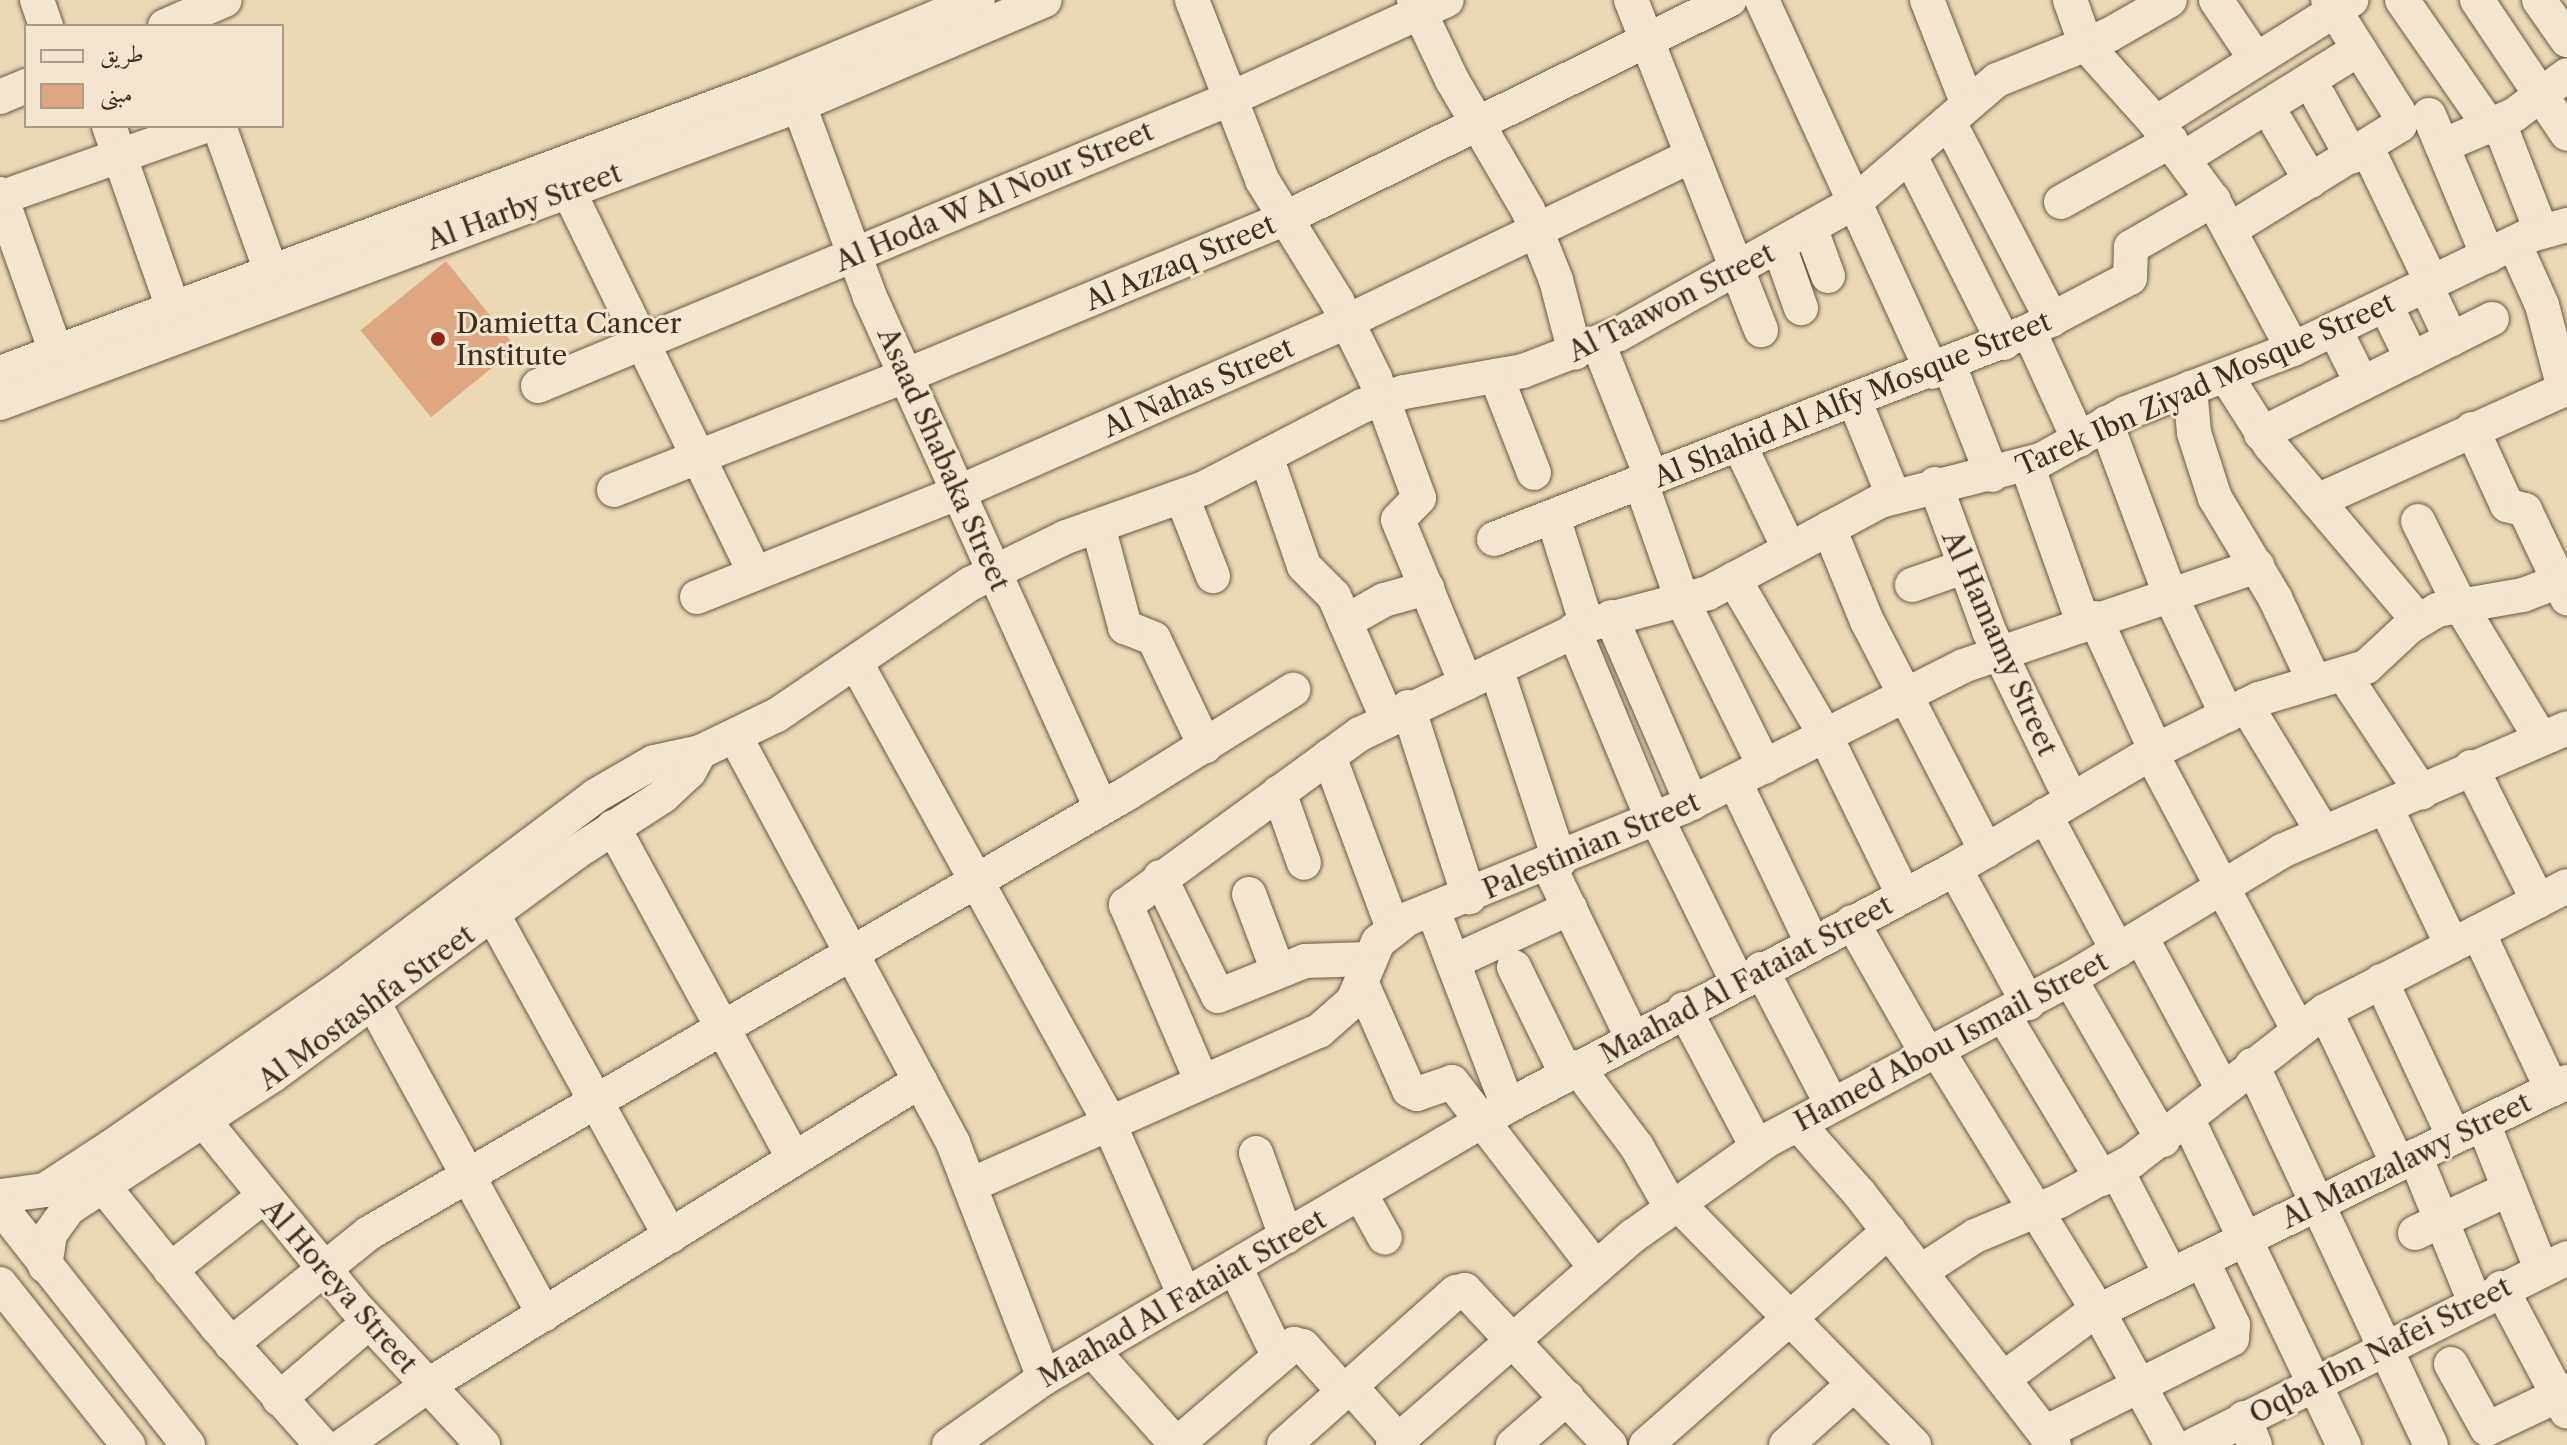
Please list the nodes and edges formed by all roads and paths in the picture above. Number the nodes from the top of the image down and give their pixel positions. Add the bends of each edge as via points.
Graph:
1 (37, 0) edge
2 (225, 0) edge
3 (978, 0) edge
4 (1045, 0) edge
5 (1192, 0) edge
6 (1631, 0) edge
7 (1730, 0) edge
8 (1762, 0) edge
9 (1927, 0) edge
10 (2070, 0) edge
11 (2170, 0) edge
12 (2216, 0) edge
13 (2402, 0) edge
14 (2477, 0) edge
15 (2539, 0) edge
16 (2337, 3) edge
17 (1427, 5) edge
18 (45, 24) edge
19 (177, 24) edge
20 (2567, 40) edge
21 (1646, 43) junction
22 (2086, 45) junction
23 (2359, 49) junction
24 (2255, 58) junction
25 (2554, 86) edge
26 (24, 87) edge
27 (0, 97) edge
28 (2319, 97) dead end
29 (1232, 98) junction
30 (799, 105) junction
31 (1958, 112) junction
32 (2277, 123) dead end
33 (2495, 125) junction
34 (1482, 126) junction
35 (193, 128) edge
36 (220, 128) edge
37 (2567, 134) edge
38 (114, 141) edge
39 (2170, 141) junction
40 (2360, 152) junction
41 (1689, 157) junction
42 (1911, 158) junction
43 (2311, 181) junction
44 (568, 190) junction
45 (0, 197) edge
46 (1855, 202) junction
47 (2061, 202) dead end
48 (2222, 215) junction
49 (1284, 219) junction
50 (1811, 230) junction
51 (1538, 232) junction
52 (2528, 238) edge
53 (1779, 246) junction
54 (853, 255) junction
55 (1736, 266) junction
56 (271, 271) junction
57 (1828, 276) dead end
58 (2429, 284) junction
59 (2386, 306) junction
60 (173, 308) junction
61 (1801, 308) dead end
62 (2492, 319) dead end
63 (1348, 321) junction
64 (1761, 330) dead end
65 (2335, 330) junction
66 (2029, 331) junction
67 (2451, 339) junction
68 (642, 343) junction
69 (1586, 348) junction
70 (2293, 349) junction
71 (56, 352) junction
72 (2412, 359) junction
73 (1941, 368) junction
74 (0, 373) edge
75 (905, 376) junction
76 (1496, 376) junction
77 (2226, 376) junction
78 (2362, 384) junction
79 (538, 386) dead end
80 (2190, 388) junction
81 (2566, 389) edge
82 (1382, 398) junction
83 (1854, 399) junction
84 (0, 403) edge
85 (2472, 429) junction
86 (2093, 432) junction
87 (2261, 434) junction
88 (1739, 444) junction
89 (1266, 456) junction
90 (698, 457) junction
91 (2027, 465) junction
92 (1534, 473) dead end
93 (1992, 475) junction
94 (1646, 481) junction
95 (1935, 484) junction
96 (614, 490) dead end
97 (959, 492) junction
98 (1893, 495) junction
99 (1182, 497) junction
100 (2317, 501) junction
101 (1553, 517) junction
102 (2418, 521) dead end
103 (1098, 526) junction
104 (1829, 528) junction
105 (1494, 539) dead end
106 (1789, 549) junction
107 (2257, 566) junction
108 (1963, 567) junction
109 (995, 571) junction
110 (755, 573) junction
111 (1213, 576) dead end
112 (1734, 579) junction
113 (1912, 585) dead end
114 (2564, 586) edge
115 (1427, 588) junction
116 (697, 597) dead end
117 (2171, 597) junction
118 (1683, 602) junction
119 (2460, 605) junction
120 (2089, 620) junction
121 (2418, 620) junction
122 (1345, 622) junction
123 (1591, 624) junction
124 (1998, 652) junction
125 (856, 663) junction
126 (1481, 677) junction
127 (2329, 678) junction
128 (1293, 690) dead end
129 (1907, 692) junction
130 (2236, 710) junction
131 (1397, 712) junction
132 (2554, 732) edge
133 (1825, 735) junction
134 (735, 736) junction
135 (1205, 746) junction
136 (700, 752) junction
137 (2154, 752) junction
138 (1329, 756) junction
139 (1765, 767) junction
140 (2471, 767) junction
141 (1735, 782) junction
142 (1279, 792) junction
143 (2422, 793) junction
144 (1692, 803) junction
145 (2058, 807) junction
146 (1101, 808) junction
147 (2386, 808) junction
148 (1655, 820) junction
149 (613, 827) junction
150 (2323, 832) junction
151 (1986, 851) junction
152 (1304, 863) dead end
153 (1555, 863) junction
154 (1955, 869) junction
155 (1160, 877) junction
156 (976, 880) junction
157 (2221, 886) junction
158 (1249, 894) dead end
159 (2553, 894) edge
160 (1904, 896) junction
161 (1469, 897) junction
162 (1570, 908) junction
163 (1433, 910) junction
164 (493, 915) junction
165 (1852, 922) junction
166 (1393, 928) junction
167 (2465, 938) junction
168 (1812, 943) junction
169 (2130, 944) junction
170 (851, 953) junction
171 (1453, 962) junction
172 (1514, 967) dead end
173 (1278, 971) junction
174 (1366, 972) junction
175 (1749, 975) junction
176 (2070, 979) junction
177 (2381, 981) junction
178 (374, 1004) junction
179 (1684, 1009) junction
180 (2016, 1009) junction
181 (2312, 1020) junction
182 (722, 1027) junction
183 (1632, 1037) junction
184 (1933, 1052) junction
185 (2252, 1065) junction
186 (1571, 1070) junction
187 (920, 1081) junction
188 (1202, 1082) junction
189 (2223, 1089) junction
190 (2562, 1090) edge
191 (596, 1101) junction
192 (1832, 1105) junction
193 (1495, 1114) junction
194 (204, 1121) junction
195 (1109, 1123) junction
196 (1798, 1124) junction
197 (166, 1128) junction
198 (2175, 1130) junction
199 (2468, 1130) junction
200 (1757, 1147) junction
201 (1256, 1153) dead end
202 (794, 1159) junction
203 (2407, 1160) junction
204 (468, 1175) junction
205 (2109, 1175) junction
206 (973, 1184) junction
207 (104, 1187) junction
208 (2509, 1189) junction
209 (1360, 1193) junction
210 (0, 1196) edge
211 (263, 1197) junction
212 (2315, 1204) junction
213 (0, 1206) edge
214 (1676, 1207) junction
215 (2037, 1211) junction
216 (2428, 1227) junction
217 (1889, 1231) junction
218 (670, 1236) junction
219 (1286, 1237) junction
220 (1385, 1238) dead end
221 (2245, 1239) junction
222 (2202, 1260) junction
223 (2554, 1264) edge
224 (45, 1266) junction
225 (1235, 1267) junction
226 (322, 1268) junction
227 (1596, 1268) junction
228 (170, 1270) junction
229 (1920, 1272) junction
230 (2171, 1275) junction
231 (0, 1284) edge
232 (2487, 1294) junction
233 (1185, 1296) junction
234 (2098, 1311) junction
235 (544, 1314) junction
236 (1790, 1318) junction
237 (369, 1322) junction
238 (1514, 1340) junction
239 (231, 1344) junction
240 (2381, 1348) junction
241 (1092, 1350) junction
242 (1278, 1355) junction
243 (2451, 1364) dead end
244 (1044, 1378) junction
245 (2003, 1379) junction
246 (2314, 1381) junction
247 (1854, 1384) junction
248 (427, 1386) junction
249 (2139, 1386) junction
250 (1347, 1389) junction
251 (1567, 1398) junction
252 (279, 1399) junction
253 (2564, 1399) edge
254 (2250, 1432) edge
255 (984, 1435) edge
256 (2049, 1439) edge
257 (479, 1444) edge
258 (1398, 1444) edge
259 (128, 1445) edge
260 (188, 1445) edge
261 (322, 1445) edge
262 (344, 1445) edge
263 (949, 1445) edge
264 (1177, 1445) edge
265 (1284, 1445) edge
266 (1513, 1445) edge
267 (1610, 1445) edge
268 (1646, 1445) edge
269 (1786, 1445) edge
270 (1914, 1445) edge
271 (2172, 1445) edge
272 (2194, 1445) edge
273 (2344, 1445) edge
274 (2431, 1445) edge

1 - 18 street
2 - 19 street
3 - 56 street, Al Harby Street via 771,86
4 - 30 street, Al Harby Street
5 - 29 street
6 - 21 street
7 - 21 street, Al Azzaq Street
8 - 46 street
9 - 31 street
10 - 22 street
11 - 22 street, Al Taawon Street
12 - 24 street
13 - 33 street
14 - 25 street
15 - 20 street
16 - 23 street
16 - 24 street
17 - 29 street, Al Hoda W Al Nour Street
17 - 34 street
21 - 34 street, Al Azzaq Street
21 - 41 street
22 - 31 street, Al Taawon Street via 2013,71
22 - 39 street
23 - 39 street
23 - 40 street via 2401,122
24 - 39 street
25 - 33 street
25 - 37 street
26 - 27 street
28 - 40 street
29 - 49 street via 1253,159
29 - 54 street, Al Hoda W Al Nour Street
30 - 44 street, Al Harby Street
30 - 54 street, Asaad Shabaka Street
31 - 42 street, Al Taawon Street
31 - 66 street
32 - 43 street
33 - 52 street
33 - 52 street via 2436,130
34 - 49 street, Al Azzaq Street
34 - 51 street
35 - 38 street
36 - 56 street
38 - 45 street
38 - 60 street
39 - 47 street
39 - 48 street
40 - 43 street
40 - 58 street
41 - 51 street, Al Nahas Street
41 - 55 street
42 - 46 street, Al Taawon Street
42 - 66 street
43 - 48 street
44 - 68 street
44 - 84 street, Al Harby Street
45 - 71 street
46 - 50 street, Al Taawon Street
46 - 73 street
48 - 66 street, Al Shahid Al Alfy Mosque Street via 2131,247 2130,278
48 - 70 street
49 - 63 street
49 - 75 street, Al Azzaq Street
50 - 53 street, Al Taawon Street
50 - 57 street
51 - 63 street, Al Nahas Street
51 - 69 street
52 - 58 street, Tarek Ibn Ziyad Mosque Street
52 - 81 street
53 - 55 street, Al Taawon Street
53 - 61 street
54 - 68 street, Al Hoda W Al Nour Street
54 - 75 street, Asaad Shabaka Street
55 - 64 street
55 - 69 street, Al Taawon Street
56 - 60 street, Al Harby Street
58 - 59 street, Tarek Ibn Ziyad Mosque Street
58 - 67 street
59 - 65 street, Tarek Ibn Ziyad Mosque Street
59 - 72 street
60 - 71 street, Al Harby Street
62 - 67 street
63 - 82 street
63 - 97 street, Al Nahas Street
65 - 70 street, Tarek Ibn Ziyad Mosque Street
65 - 78 street
66 - 73 street, Al Shahid Al Alfy Mosque Street
66 - 86 street
67 - 72 street
68 - 79 street, Al Hoda W Al Nour Street
68 - 90 street
69 - 76 street, Al Taawon Street
69 - 94 street
70 - 77 street, Tarek Ibn Ziyad Mosque Street
71 - 74 street, Al Harby Street
72 - 78 street
73 - 83 street, Al Shahid Al Alfy Mosque Street
73 - 93 street
75 - 90 street, Al Azzaq Street
75 - 97 street, Asaad Shabaka Street
76 - 82 street, Al Taawon Street
76 - 92 street
77 - 80 street, Tarek Ibn Ziyad Mosque Street
77 - 87 street
78 - 87 street
80 - 86 street, Tarek Ibn Ziyad Mosque Street
80 - 107 street via 2194,433 2206,477
81 - 85 street
82 - 89 street, Al Taawon Street
82 - 115 street via 1419,498 1398,520
83 - 88 street, Al Shahid Al Alfy Mosque Street
83 - 98 street
85 - 100 street
85 - 114 street via 2507,505 2525,510
86 - 91 street, Tarek Ibn Ziyad Mosque Street
86 - 117 street
87 - 100 street
88 - 94 street, Al Shahid Al Alfy Mosque Street
88 - 106 street
89 - 99 street, Al Taawon Street
89 - 122 street via 1304,566 1334,596
90 - 96 street, Al Azzaq Street
90 - 110 street
91 - 93 street, Tarek Ibn Ziyad Mosque Street
91 - 120 street
93 - 95 street, Tarek Ibn Ziyad Mosque Street
94 - 101 street, Al Shahid Al Alfy Mosque Street
94 - 118 street
95 - 98 street, Tarek Ibn Ziyad Mosque Street
95 - 108 street, Al Hamamy Street
97 - 109 street, Asaad Shabaka Street
97 - 110 street, Al Nahas Street
98 - 104 street, Tarek Ibn Ziyad Mosque Street
99 - 103 street, Al Taawon Street
99 - 111 street
100 - 121 street
101 - 105 street, Al Shahid Al Alfy Mosque Street
101 - 123 street
102 - 119 street
103 - 109 street, Al Taawon Street
103 - 135 street via 1125,627 1154,639
104 - 106 street, Tarek Ibn Ziyad Mosque Street
104 - 129 street via 1863,612
106 - 112 street, Tarek Ibn Ziyad Mosque Street
107 - 117 street, Palestinian Street
107 - 127 street
108 - 113 street
108 - 124 street, Al Hamamy Street
109 - 125 street, Al Mostashfa Street
109 - 146 street, Asaad Shabaka Street
110 - 116 street, Al Nahas Street
112 - 118 street, Tarek Ibn Ziyad Mosque Street
112 - 133 street
114 - 119 street, Maahad Al Fataiat Street
115 - 122 street via 1384,600
115 - 126 street
117 - 120 street, Palestinian Street
117 - 130 street
118 - 123 street, Tarek Ibn Ziyad Mosque Street
118 - 139 street
119 - 121 street, Maahad Al Fataiat Street
119 - 132 street
120 - 124 street, Palestinian Street
120 - 137 street
121 - 127 street, Maahad Al Fataiat Street via 2376,660
122 - 131 street
123 - 126 street, Tarek Ibn Ziyad Mosque Street
123 - 144 street
123 - 148 street
124 - 129 street, Palestinian Street
124 - 145 street, Al Hamamy Street
125 - 134 street, Al Mostashfa Street
125 - 156 street
126 - 131 street, Tarek Ibn Ziyad Mosque Street
126 - 153 street
127 - 130 street, Maahad Al Fataiat Street
127 - 143 street
128 - 135 street
129 - 133 street, Palestinian Street
129 - 151 street
130 - 137 street, Maahad Al Fataiat Street
130 - 150 street
131 - 138 street, Tarek Ibn Ziyad Mosque Street
131 - 161 street
132 - 140 street, Hamed Abou Ismail Street
133 - 139 street, Palestinian Street
133 - 160 street
134 - 136 street, Al Mostashfa Street
134 - 170 street
135 - 146 street
136 - 149 street, Al Mostashfa Street via 673,789
136 - 197 street, Al Mostashfa Street via 654,762 595,796 341,987
137 - 145 street, Maahad Al Fataiat Street
137 - 157 street
138 - 142 street, Tarek Ibn Ziyad Mosque Street
138 - 166 street
139 - 141 street, Palestinian Street
140 - 143 street, Hamed Abou Ismail Street
140 - 159 street
141 - 144 street, Palestinian Street
141 - 168 street
142 - 152 street
142 - 155 street, Tarek Ibn Ziyad Mosque Street
143 - 147 street, Hamed Abou Ismail Street
144 - 148 street, Palestinian Street
145 - 151 street, Maahad Al Fataiat Street
145 - 169 street, Al Hamamy Street
146 - 156 street
147 - 150 street, Hamed Abou Ismail Street
147 - 167 street
148 - 153 street, Palestinian Street
148 - 175 street
149 - 164 street, Al Mostashfa Street
149 - 182 street
150 - 157 street, Hamed Abou Ismail Street
151 - 154 street, Maahad Al Fataiat Street
153 - 161 street, Palestinian Street
153 - 162 street
154 - 160 street, Maahad Al Fataiat Street
154 - 180 street
155 - 173 street via 1214,993 1224,996
155 - 188 street, Tarek Ibn Ziyad Mosque Street via 1129,900 1125,912
156 - 170 street
156 - 195 street
157 - 169 street, Hamed Abou Ismail Street
157 - 181 street
158 - 173 street
159 - 167 street
160 - 165 street, Maahad Al Fataiat Street
161 - 163 street, Palestinian Street
162 - 171 street
162 - 183 street
163 - 166 street, Palestinian Street
163 - 171 street
164 - 178 street, Al Mostashfa Street
164 - 191 street
165 - 168 street, Maahad Al Fataiat Street
165 - 184 street
166 - 174 street, Palestinian Street
167 - 177 street
167 - 190 street
168 - 175 street, Maahad Al Fataiat Street
169 - 176 street, Hamed Abou Ismail Street
169 - 189 street, Al Hamamy Street
170 - 182 street
170 - 187 street
171 - 193 street
172 - 186 street
173 - 174 street via 1318,958
174 - 188 street, Palestinian Street via 1348,1008 1319,1031
174 - 193 street via 1409,1090 1421,1093 1449,1081
175 - 179 street, Maahad Al Fataiat Street
175 - 192 street
176 - 180 street, Hamed Abou Ismail Street
176 - 198 street
177 - 181 street
177 - 199 street
178 - 194 street, Al Mostashfa Street
178 - 204 street
179 - 183 street, Maahad Al Fataiat Street
179 - 200 street
180 - 184 street, Hamed Abou Ismail Street
180 - 205 street
181 - 185 street
181 - 203 street
182 - 191 street
182 - 202 street
183 - 186 street, Maahad Al Fataiat Street
184 - 192 street, Hamed Abou Ismail Street
184 - 215 street
185 - 189 street
185 - 212 street
186 - 193 street, Maahad Al Fataiat Street
186 - 214 street via 1637,1147
187 - 202 street
187 - 206 street
188 - 195 street, Palestinian Street
189 - 198 street
190 - 199 street, Al Manzalawy Street
191 - 204 street
191 - 218 street
192 - 196 street, Hamed Abou Ismail Street
193 - 209 street, Maahad Al Fataiat Street
193 - 227 street
194 - 197 street, Al Mostashfa Street
194 - 211 street, Al Horeya Street
195 - 206 street, Palestinian Street
195 - 233 street
196 - 200 street, Hamed Abou Ismail Street
196 - 217 street
197 - 207 street, Al Mostashfa Street
197 - 210 street, Al Mostashfa Street via 45,1190
198 - 205 street
198 - 221 street
199 - 203 street, Al Manzalawy Street
199 - 208 street
200 - 214 street, Hamed Abou Ismail Street
201 - 219 street
202 - 218 street
203 - 212 street, Al Manzalawy Street
203 - 216 street
204 - 226 street via 360,1238
204 - 235 street
205 - 215 street
205 - 230 street
206 - 244 street
207 - 224 street, Al Mostashfa Street via 61,1216 47,1244
207 - 228 street
208 - 216 street
208 - 223 street
209 - 219 street, Maahad Al Fataiat Street
209 - 220 street
211 - 226 street, Al Horeya Street
211 - 228 street
212 - 221 street, Al Manzalawy Street
212 - 240 street
213 - 224 street
214 - 227 street, Hamed Abou Ismail Street
214 - 236 street
215 - 229 street via 1975,1236
215 - 234 street
216 - 232 street
217 - 229 street
217 - 236 street
218 - 235 street
219 - 225 street, Maahad Al Fataiat Street
221 - 222 street, Al Manzalawy Street
221 - 246 street
222 - 230 street, Al Manzalawy Street
222 - 249 street via 2235,1334
223 - 232 street, Oqba Ibn Nafei Street
224 - 260 street
225 - 233 street, Maahad Al Fataiat Street
225 - 242 street
226 - 237 street, Al Horeya Street
226 - 239 street
227 - 238 street, Hamed Abou Ismail Street
228 - 239 street
229 - 245 street
230 - 234 street, Al Manzalawy Street
231 - 259 street
232 - 240 street, Oqba Ibn Nafei Street
232 - 253 street
233 - 241 street, Maahad Al Fataiat Street
234 - 245 street, Al Manzalawy Street
234 - 249 street
235 - 248 street
236 - 247 street
236 - 268 street
237 - 248 street, Al Horeya Street
237 - 252 street
238 - 250 street via 1474,1295 1460,1290
238 - 251 street
238 - 258 street, Hamed Abou Ismail Street
239 - 252 street
240 - 246 street, Oqba Ibn Nafei Street
240 - 274 street
241 - 244 street, Maahad Al Fataiat Street
241 - 264 street
242 - 250 street via 1291,1345 1303,1346
242 - 264 street
243 - 253 street via 2487,1429
244 - 255 street, Maahad Al Fataiat Street
245 - 256 street
246 - 254 street, Oqba Ibn Nafei Street
246 - 273 street
247 - 269 street
247 - 270 street
248 - 257 street, Al Horeya Street
248 - 262 street
249 - 256 street
249 - 271 street
250 - 258 street
250 - 265 street
251 - 266 street
251 - 267 street
252 - 261 street
254 - 272 street, Oqba Ibn Nafei Street
255 - 263 street, Maahad Al Fataiat Street

